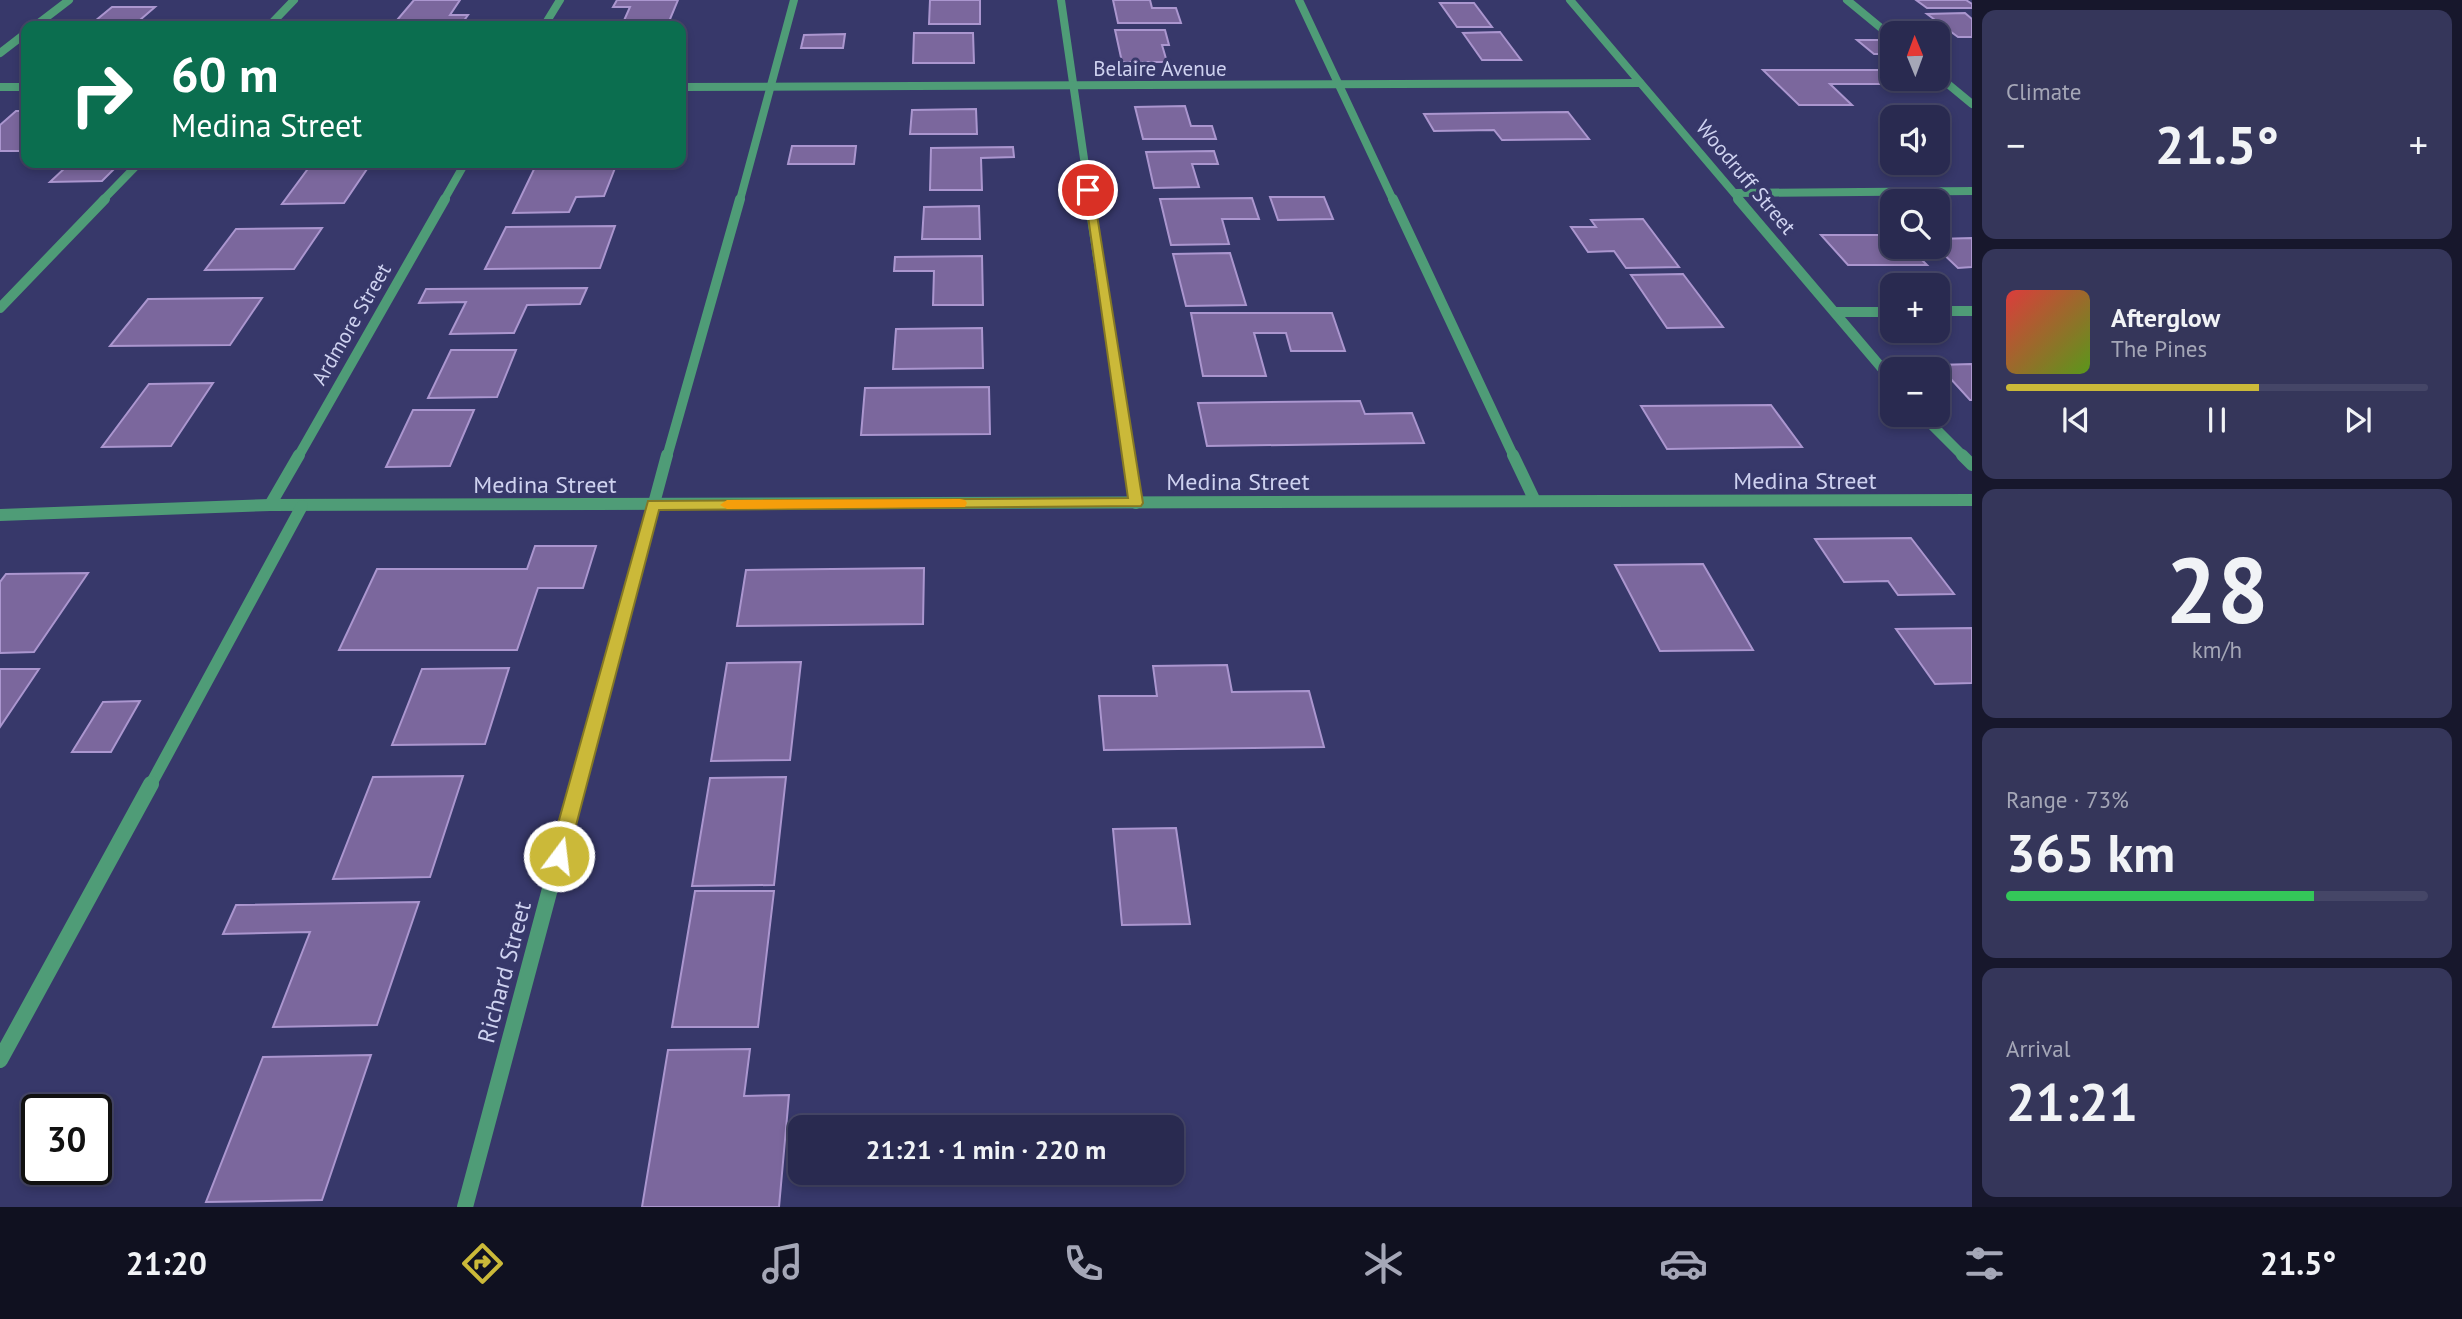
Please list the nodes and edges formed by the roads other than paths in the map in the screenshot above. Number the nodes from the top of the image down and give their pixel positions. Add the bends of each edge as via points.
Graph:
1 (69, 0) edge
2 (294, 0) edge
3 (560, 0) edge
4 (793, 0) edge
5 (1061, 0) edge
6 (1299, 0) edge
7 (1570, 0) edge
8 (1847, 0) edge
9 (42, 21) edge
10 (274, 21) edge
11 (547, 21) edge
12 (1880, 27) edge
13 (21, 37) edge
14 (0, 53) edge
15 (1640, 82) junction
16 (1339, 84) junction
17 (1072, 86) junction
18 (1950, 86) edge
19 (0, 87) edge
20 (21, 87) edge
21 (686, 87) edge
22 (772, 87) junction
23 (1972, 104) edge
24 (134, 168) edge
25 (463, 168) edge
26 (1972, 191) edge
27 (1735, 193) junction
28 (0, 308) edge
29 (1950, 311) edge
30 (1972, 311) edge
31 (1836, 312) junction
32 (1880, 312) edge
33 (1880, 365) edge
34 (1934, 427) edge
35 (1972, 465) edge
36 (1972, 500) edge
37 (1535, 501) junction
38 (1136, 503) junction
39 (271, 505) junction
40 (653, 505) junction
41 (302, 506) junction
42 (0, 516) edge
43 (0, 1060) edge
44 (465, 1207) edge

1 - 9 street
2 - 10 street
3 - 11 street
4 - 22 street, Richard Street
5 - 17 street
6 - 16 street
7 - 15 street, Woodruff Street
8 - 12 street
13 - 14 street
15 - 16 street, Belaire Avenue
15 - 27 street, Woodruff Street
16 - 17 street, Belaire Avenue
16 - 37 street
17 - 22 street, Belaire Avenue
17 - 38 street
18 - 23 street
19 - 20 street
21 - 22 street, Belaire Avenue
22 - 40 street, Richard Street
24 - 28 street
25 - 39 street, Ardmore Street
26 - 27 street
27 - 31 street, Woodruff Street
29 - 30 street
31 - 32 street
31 - 33 street, Woodruff Street
34 - 35 street
36 - 37 street, Medina Street
37 - 38 street, Medina Street
38 - 40 street, Medina Street
39 - 41 street, Medina Street
39 - 42 street, Medina Street
40 - 41 street, Medina Street
40 - 44 street, Richard Street
41 - 43 street

